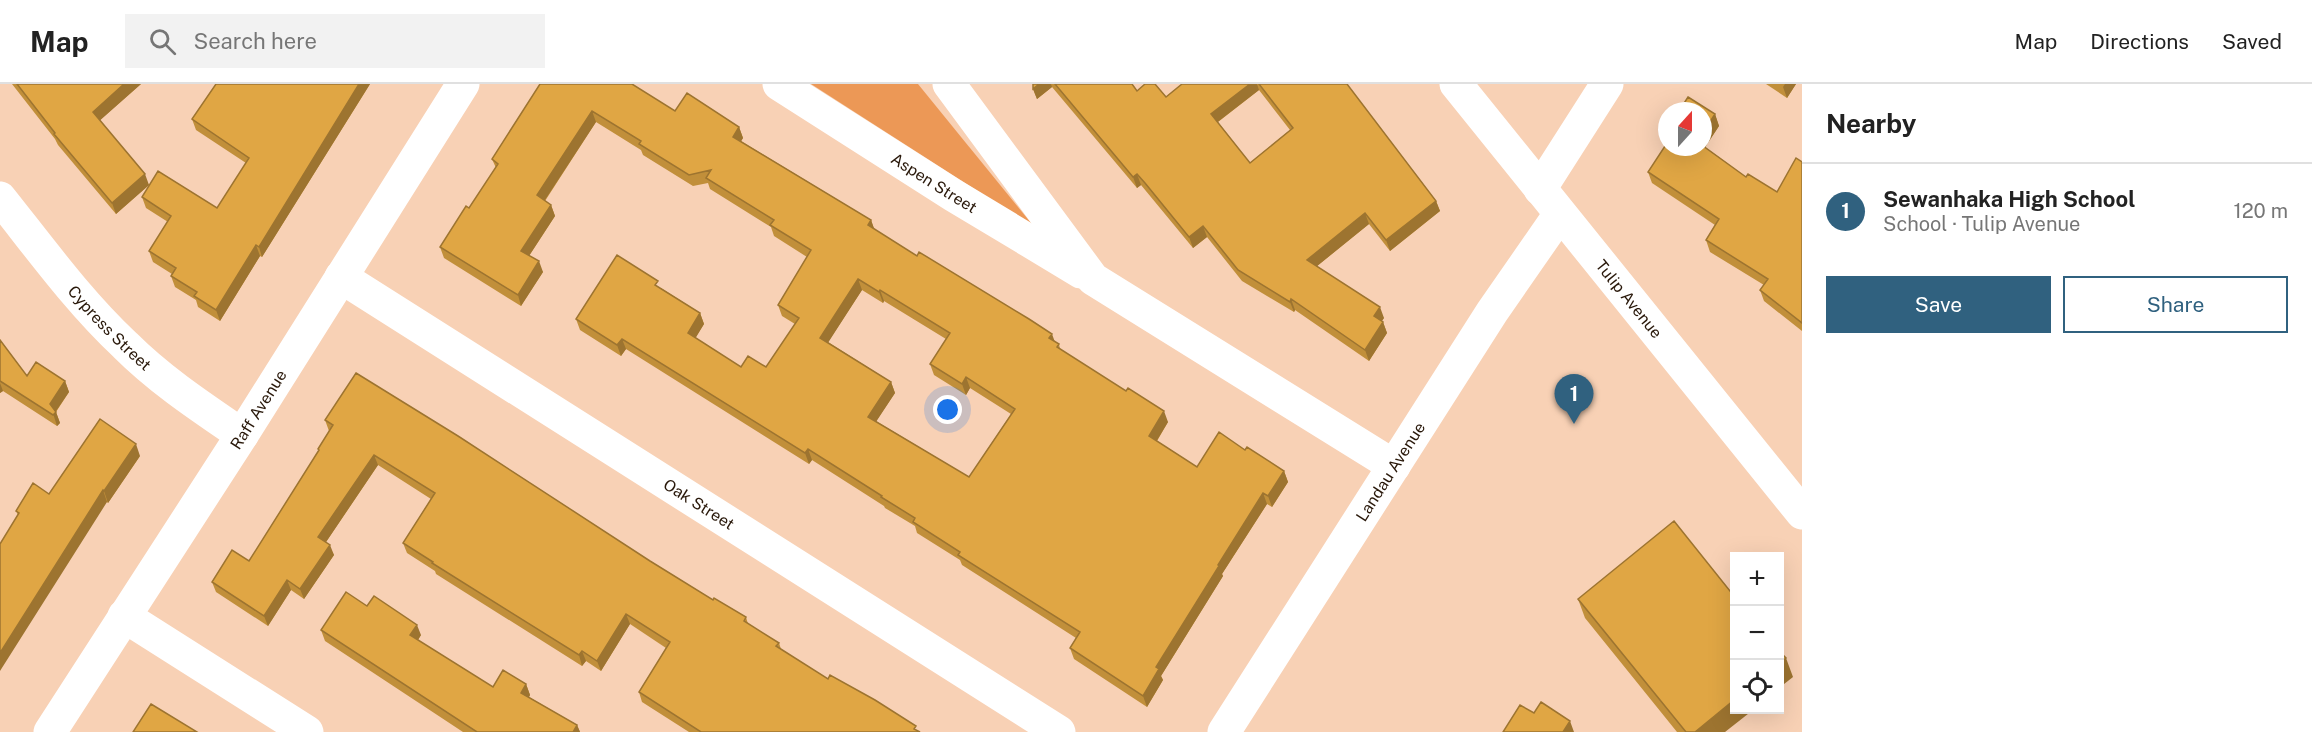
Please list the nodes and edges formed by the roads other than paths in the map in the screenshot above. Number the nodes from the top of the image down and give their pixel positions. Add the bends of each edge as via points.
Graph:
1 (463, 84) edge
2 (779, 84) edge
3 (949, 84) edge
4 (1456, 84) edge
5 (1607, 84) edge
6 (1540, 189) junction
7 (0, 198) edge
8 (1560, 214) junction
9 (341, 277) junction
10 (1093, 279) junction
11 (242, 435) junction
12 (1394, 466) junction
13 (1802, 513) edge
14 (124, 616) junction
15 (50, 732) edge
16 (307, 732) edge
17 (1059, 732) edge
18 (1224, 732) edge

1 - 9 street, Raff Avenue
2 - 10 street, Aspen Street
3 - 10 street, Aspen Street
4 - 6 street, Tulip Avenue
5 - 6 street
6 - 8 street, Tulip Avenue
7 - 11 street, Cypress Street via 82,300 124,345 164,380
8 - 12 street, Landau Avenue
8 - 13 street, Tulip Avenue
9 - 11 street, Raff Avenue
9 - 17 street, Oak Street
10 - 12 street, Aspen Street
11 - 14 street, Raff Avenue
12 - 18 street, Landau Avenue
14 - 15 street, Raff Avenue
14 - 16 street

